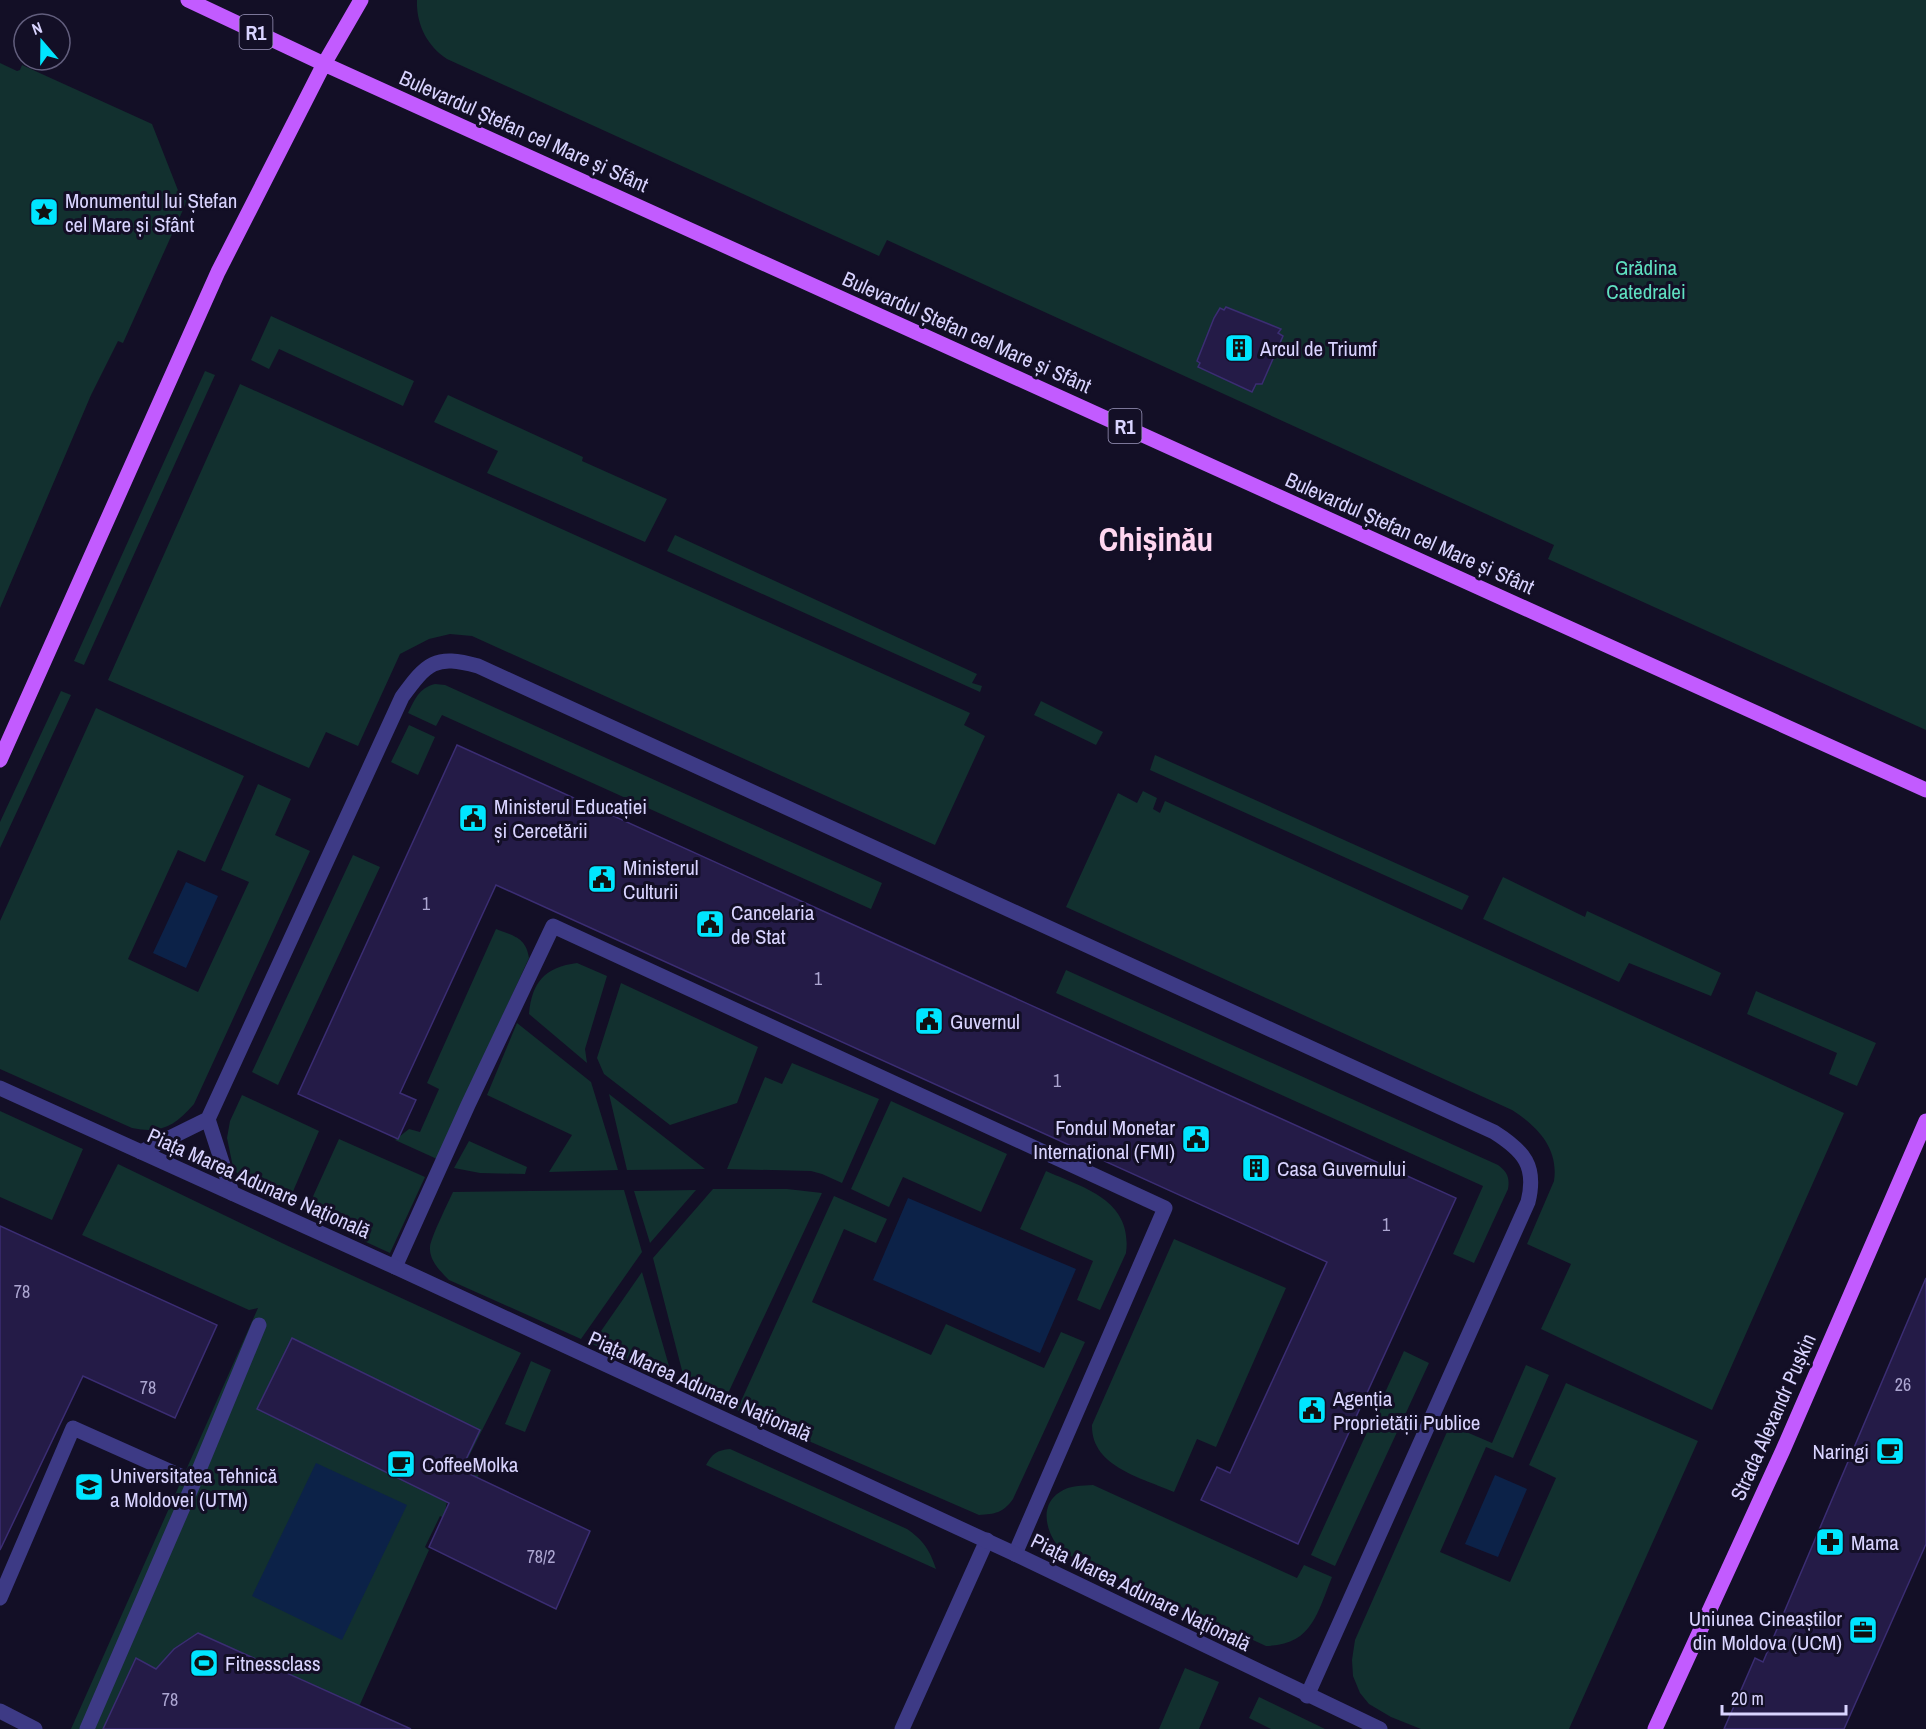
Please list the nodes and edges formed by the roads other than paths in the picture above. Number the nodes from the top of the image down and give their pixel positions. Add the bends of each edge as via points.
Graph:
1 (188, 0) edge
2 (361, 0) edge
3 (324, 64) junction
4 (0, 760) edge
5 (1926, 790) edge
6 (0, 1088) edge
7 (208, 1119) junction
8 (1926, 1121) edge
9 (141, 1152) junction
10 (232, 1193) junction
11 (394, 1267) junction
12 (259, 1325) dead end
13 (194, 1482) junction
14 (987, 1540) junction
15 (1015, 1554) junction
16 (0, 1598) edge
17 (1307, 1696) junction
18 (0, 1711) edge
19 (35, 1729) edge
20 (87, 1729) edge
21 (902, 1729) edge
22 (1380, 1729) edge
23 (1655, 1729) edge

1 - 3 main road, Bulevardul Ștefan cel Mare și Sfânt / R1
2 - 3 main road
3 - 4 main road via 218,272
3 - 5 main road, Bulevardul Ștefan cel Mare și Sfânt / R1
6 - 9 street, Piața Marea Adunare Națională
7 - 9 street
7 - 10 street
7 - 17 street via 402,697 430,665 445,660 478,666 1494,1132 1525,1159 1532,1186 1528,1202
8 - 23 main road, Strada Alexandr Pușkin via 1783,1450
9 - 10 street, Piața Marea Adunare Națională
10 - 11 street, Piața Marea Adunare Națională
11 - 14 street, Piața Marea Adunare Națională
11 - 15 street via 553,926 1166,1208
12 - 13 street
13 - 16 street via 73,1428
13 - 20 street
14 - 15 street, Piața Marea Adunare Națională
14 - 21 street
15 - 17 street, Piața Marea Adunare Națională
17 - 22 street, Piața Marea Adunare Națională
18 - 19 street

